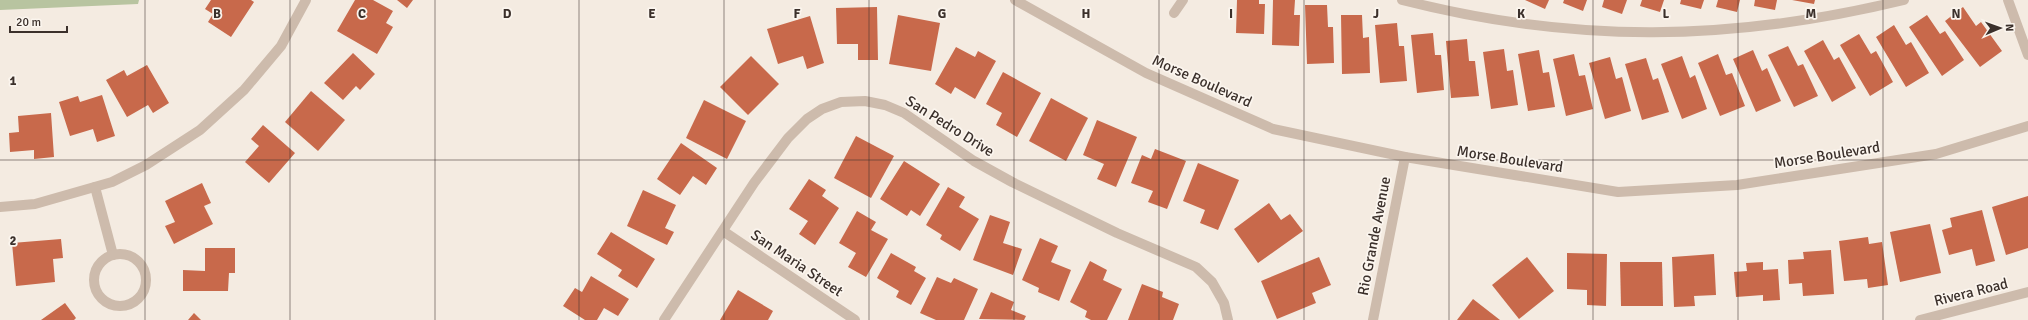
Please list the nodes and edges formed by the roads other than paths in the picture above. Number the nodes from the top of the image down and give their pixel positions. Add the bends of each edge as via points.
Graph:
1 (306, 0) edge
2 (1015, 0) edge
3 (1184, 0) edge
4 (1402, 0) edge
5 (1904, 0) edge
6 (2008, 0) edge
7 (1174, 13) dead end
8 (2028, 55) edge
9 (2028, 126) edge
10 (1404, 157) junction
11 (95, 187) junction
12 (0, 208) edge
13 (723, 231) junction
14 (113, 255) junction
15 (2028, 292) edge
16 (664, 320) edge
17 (855, 320) edge
18 (1228, 320) edge
19 (1373, 320) edge
20 (1920, 320) edge

1 - 11 street via 281,46 244,90 200,130 146,165 112,182
2 - 10 street, Morse Boulevard via 1146,73 1273,129
3 - 7 street
4 - 5 street via 1510,23 1624,33 1674,33 1777,25 1852,13
6 - 8 street
9 - 10 street, Morse Boulevard via 1936,154 1737,184 1618,192
10 - 19 street, Rio Grande Avenue
11 - 12 street via 35,204
11 - 14 street
13 - 16 street, San Pedro Drive
13 - 17 street, San Maria Street
13 - 18 street, San Pedro Drive via 784,143 807,119 822,109 842,102 865,100 904,113 974,161 1012,182 1117,233 1196,267 1212,282 1224,303
14 - 14 street via 121,254 136,260 145,273 145,285 140,296 127,305 109,304 97,292 95,274 105,259
15 - 20 street, Rivera Road

